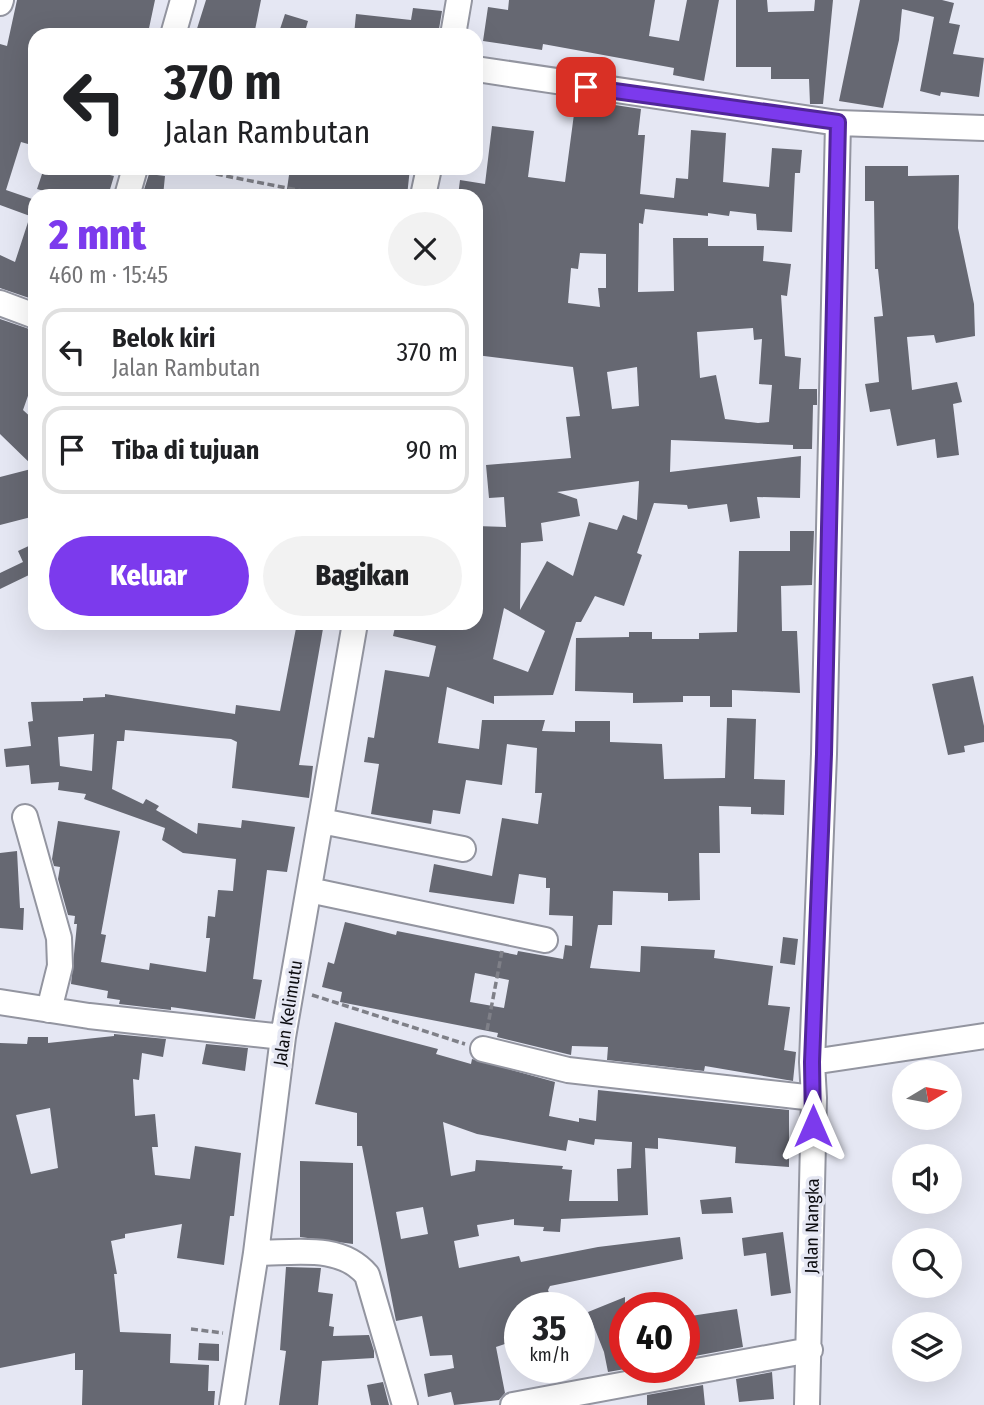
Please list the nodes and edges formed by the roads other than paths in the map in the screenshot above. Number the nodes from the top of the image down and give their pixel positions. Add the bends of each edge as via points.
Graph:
1 (183, 0) edge
2 (459, 0) edge
3 (175, 28) edge
4 (454, 28) edge
5 (483, 70) edge
6 (838, 122) junction
7 (984, 128) edge
8 (0, 303) edge
9 (28, 313) edge
10 (354, 630) edge
11 (25, 817) dead end
12 (321, 821) junction
13 (463, 849) dead end
14 (309, 890) junction
15 (545, 940) dead end
16 (0, 1002) edge
17 (49, 1010) junction
18 (984, 1036) edge
19 (283, 1037) junction
20 (483, 1049) road end
21 (812, 1062) junction
22 (814, 1098) junction
23 (256, 1253) junction
24 (810, 1350) junction
25 (232, 1405) edge
26 (405, 1405) edge
27 (513, 1405) edge
28 (807, 1405) edge

1 - 3 street
2 - 4 street
5 - 6 street
6 - 7 street
6 - 21 street, Jalan Nangka
8 - 9 street
10 - 12 street, Jalan Kelimutu
11 - 17 street via 58,938 60,966
12 - 13 street
12 - 14 street, Jalan Kelimutu
14 - 15 street
14 - 19 street, Jalan Kelimutu
16 - 17 street
17 - 19 street
18 - 21 street
19 - 23 street, Jalan Kelimutu
20 - 22 street via 568,1070
21 - 22 street, Jalan Nangka
22 - 24 street, Jalan Nangka
23 - 25 street, Jalan Kelimutu
23 - 26 street via 333,1253 357,1263 367,1275
24 - 27 street
24 - 28 street, Jalan Nangka

